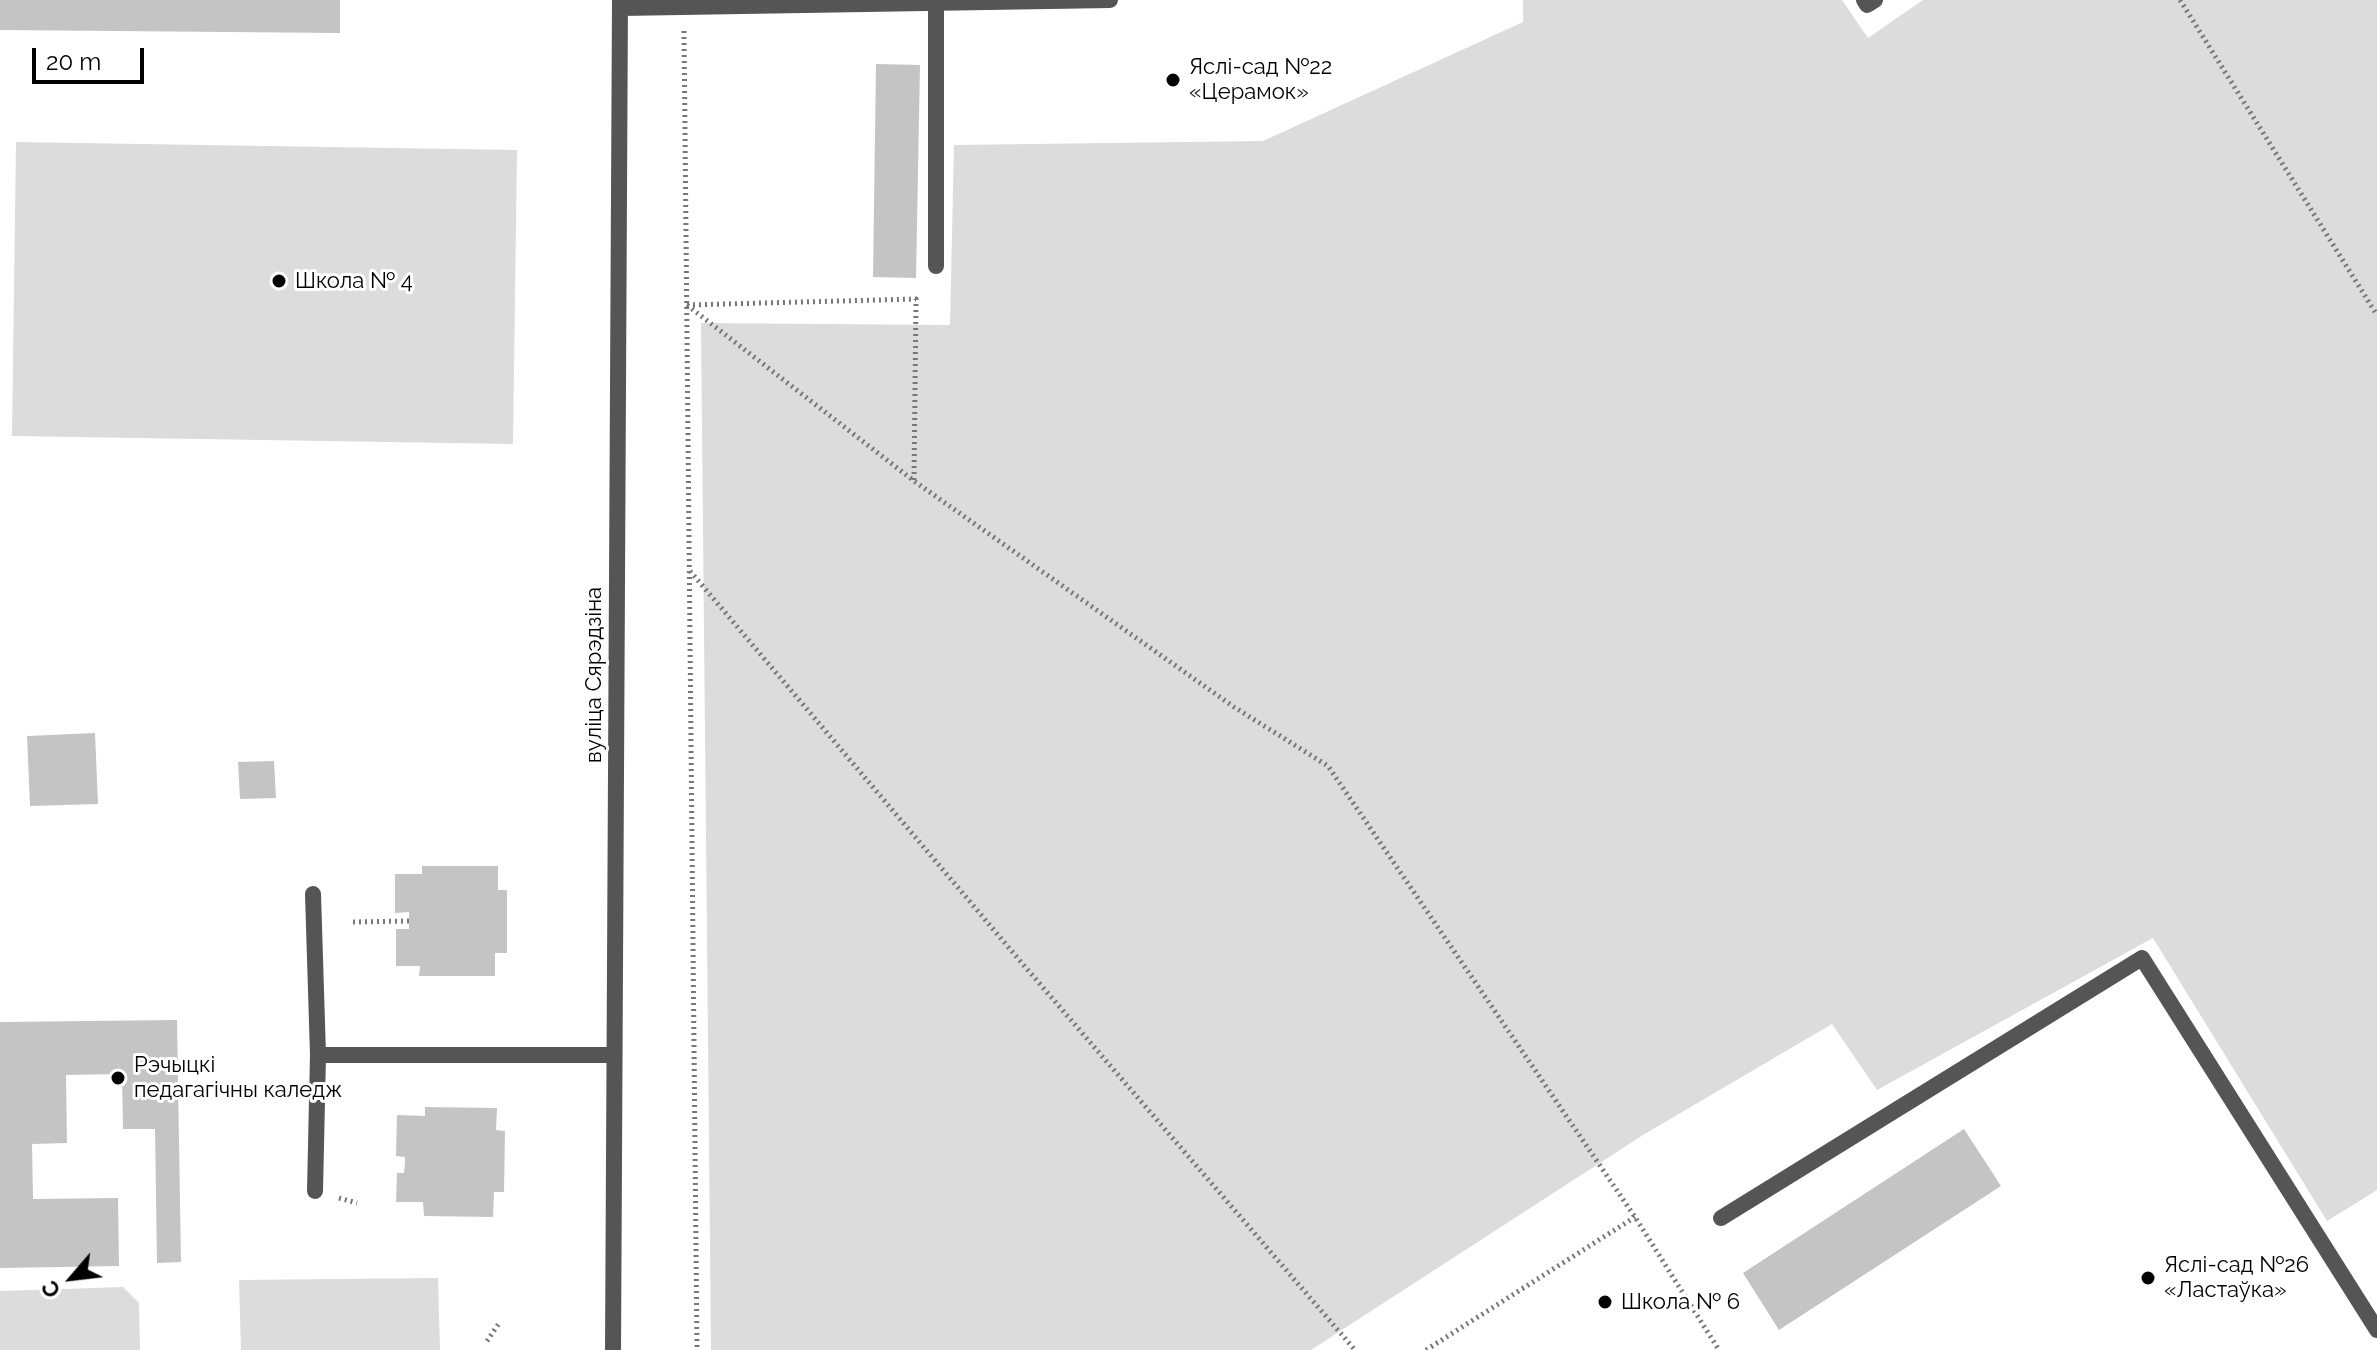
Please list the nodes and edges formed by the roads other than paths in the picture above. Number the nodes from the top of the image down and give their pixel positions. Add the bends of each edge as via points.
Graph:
1 (1110, 0) edge
2 (1864, 0) edge
3 (1875, 0) edge
4 (936, 2) junction
5 (620, 4) edge
6 (936, 266) dead end
7 (313, 894) dead end
8 (318, 1055) junction
9 (614, 1055) junction
10 (315, 1191) dead end
11 (1721, 1218) dead end
12 (2377, 1330) edge
13 (613, 1350) edge

1 - 4 street
2 - 3 street via 1867,5
4 - 5 street
4 - 6 street
5 - 9 street, вуліца Сярэдзіна
7 - 8 street
8 - 9 street
8 - 10 street
9 - 13 street, вуліца Сярэдзіна
11 - 12 street via 2142,958

